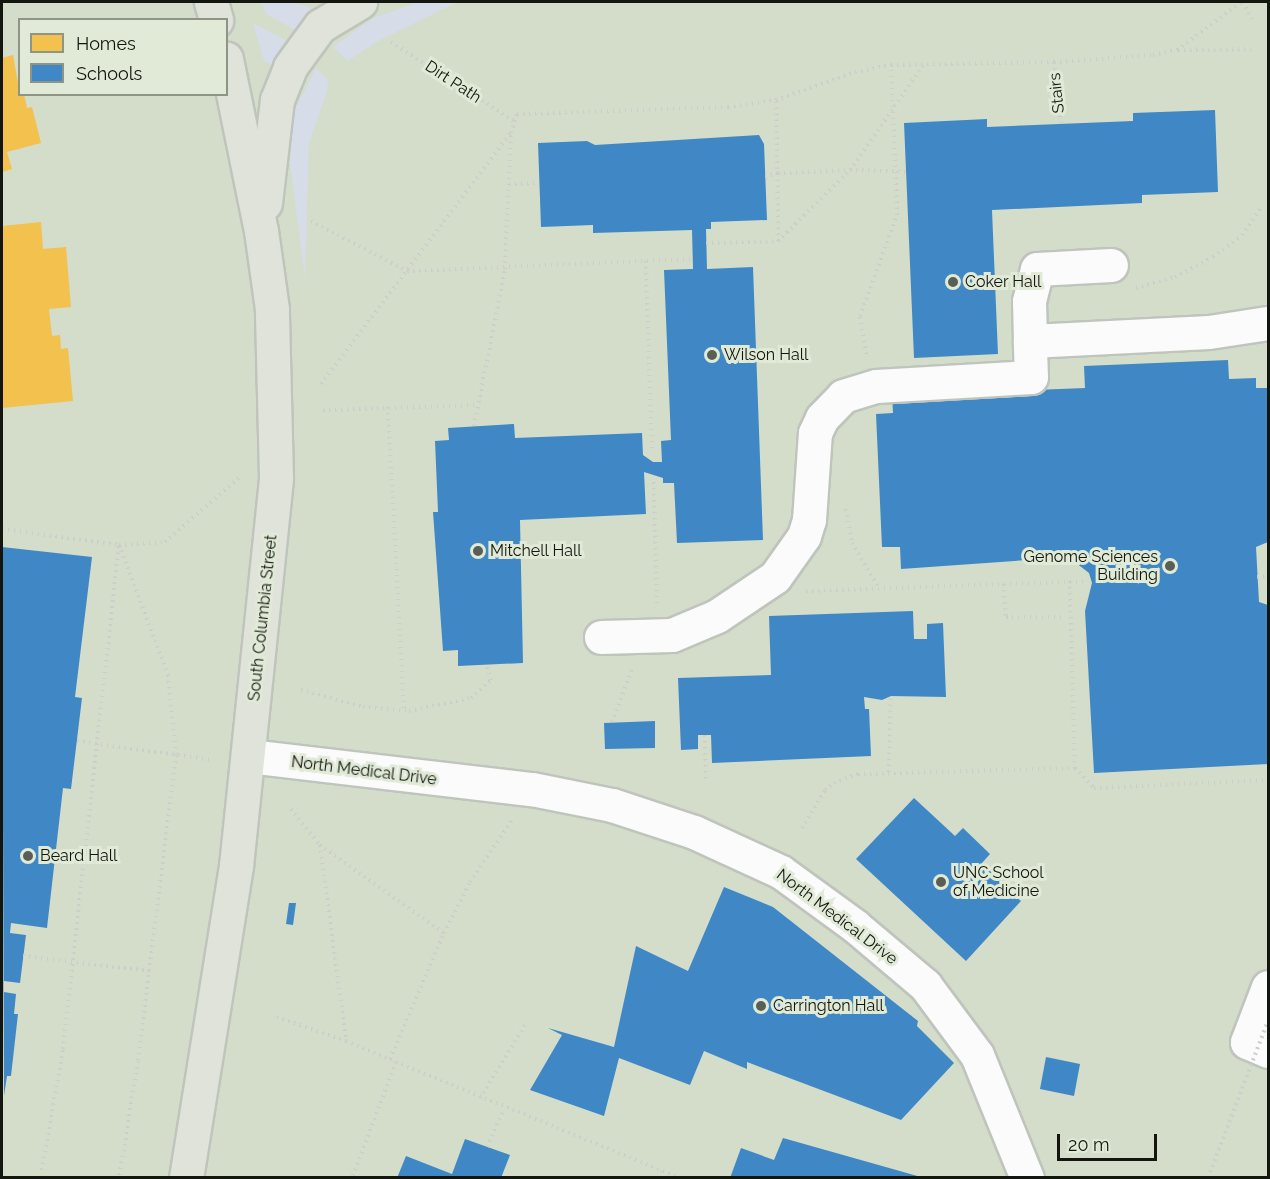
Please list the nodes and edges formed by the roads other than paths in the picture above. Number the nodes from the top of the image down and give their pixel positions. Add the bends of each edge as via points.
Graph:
1 (211, 2) edge
2 (360, 2) edge
3 (215, 18) edge
4 (228, 69) edge
5 (261, 231) junction
6 (1118, 278) road end
7 (1269, 323) edge
8 (1030, 341) junction
9 (601, 637) dead end
10 (249, 756) junction
11 (1269, 987) edge
12 (1269, 1051) edge
13 (186, 1178) edge
14 (1027, 1178) edge

1 - 3 main road
2 - 5 main road via 320,27 290,67 277,100
4 - 5 main road, South Columbia Street
5 - 10 main road, South Columbia Street via 272,309 276,478
6 - 8 street via 1036,268 1029,301
7 - 8 street via 1209,332
8 - 9 street via 1031,377 876,386 843,396 822,418 811,449 812,503 804,536 775,577 717,616 672,635
10 - 13 main road, South Columbia Street via 236,866
10 - 14 street, North Medical Drive via 532,789 612,805 694,832 781,872 855,926 925,985 977,1055
11 - 12 street via 1247,1042

